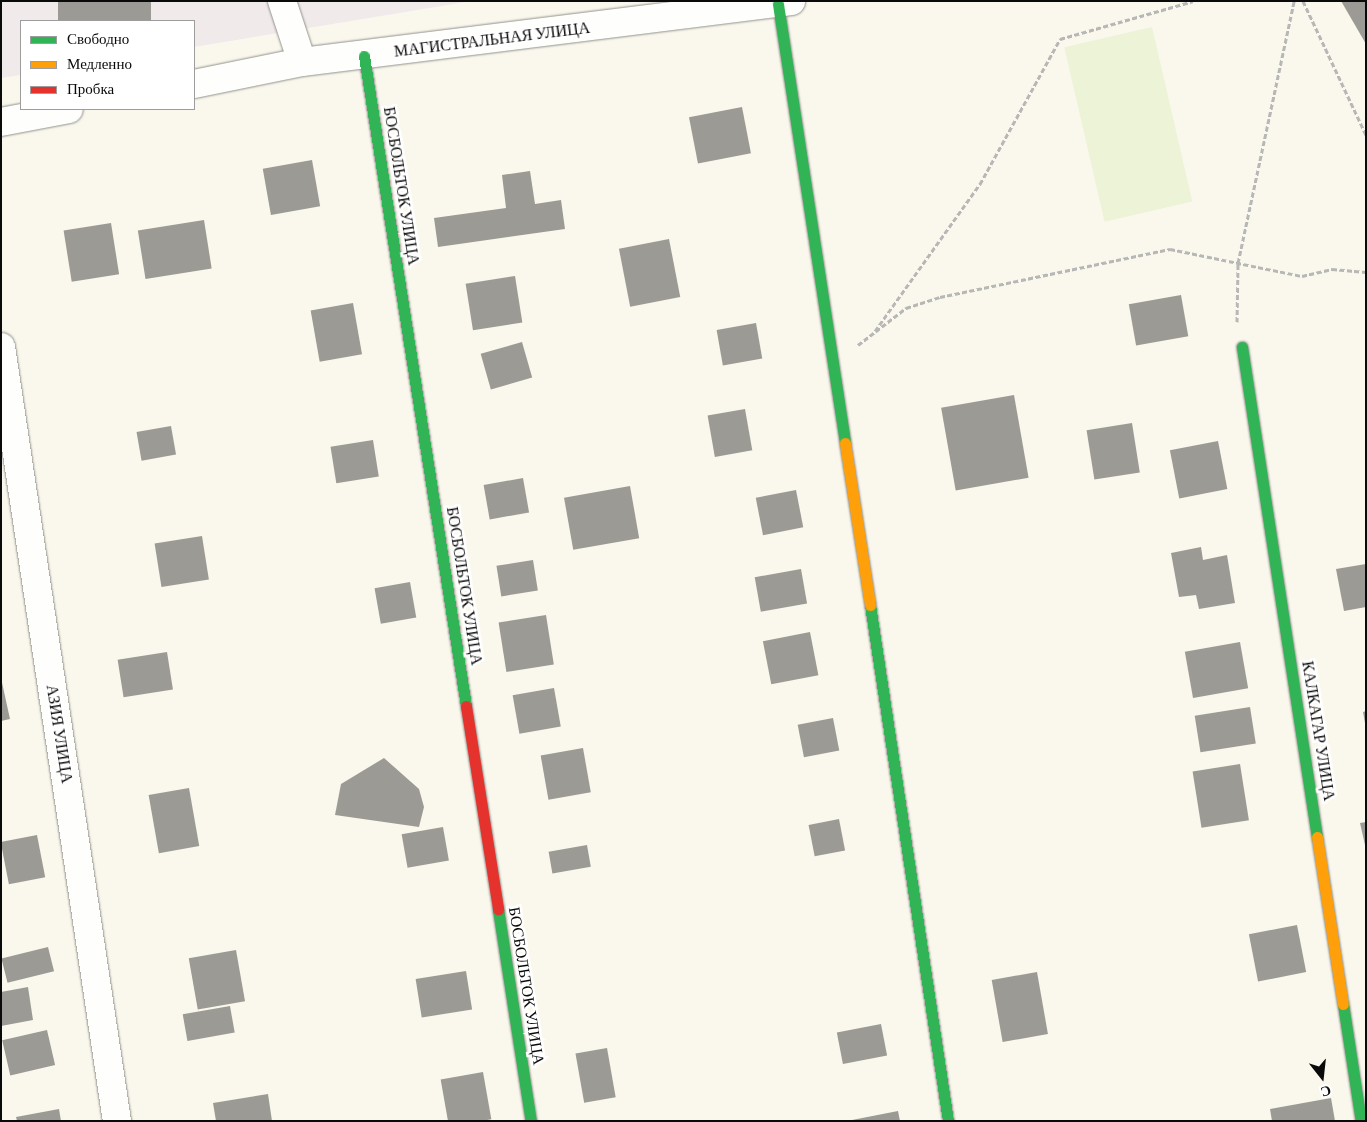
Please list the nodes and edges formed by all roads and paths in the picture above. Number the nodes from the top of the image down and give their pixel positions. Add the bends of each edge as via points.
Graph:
1 (282, 1) edge
2 (1194, 1) edge
3 (1294, 1) edge
4 (1303, 1) edge
5 (784, 3) edge
6 (364, 56) junction
7 (302, 62) junction
8 (195, 84) edge
9 (64, 110) edge
10 (1, 122) edge
11 (1366, 136) edge
12 (1238, 263) junction
13 (1366, 272) edge
14 (874, 333) junction
15 (855, 346) dead end
16 (1, 347) edge
17 (1242, 347) joint
18 (117, 1121) edge
19 (531, 1121) edge
20 (948, 1121) edge
21 (1361, 1121) edge

1 - 7 street
2 - 14 path via 1060,39 980,184
3 - 12 path
4 - 11 path
5 - 6 street, МАГИСТРАЛЬНАЯ УЛИЦА
5 - 20 street
6 - 7 street, МАГИСТРАЛЬНАЯ УЛИЦА
6 - 19 street, БОСБОЛЬТОК УЛИЦА
7 - 8 street, МАГИСТРАЛЬНАЯ УЛИЦА
9 - 10 street
12 - 13 path via 1302,276 1332,270
12 - 14 path via 1170,249 940,297 906,308
12 - 17 path via 1235,313
14 - 15 path
16 - 18 street, АЗИЯ УЛИЦА
17 - 21 street, КАЛКАГАР УЛИЦА

